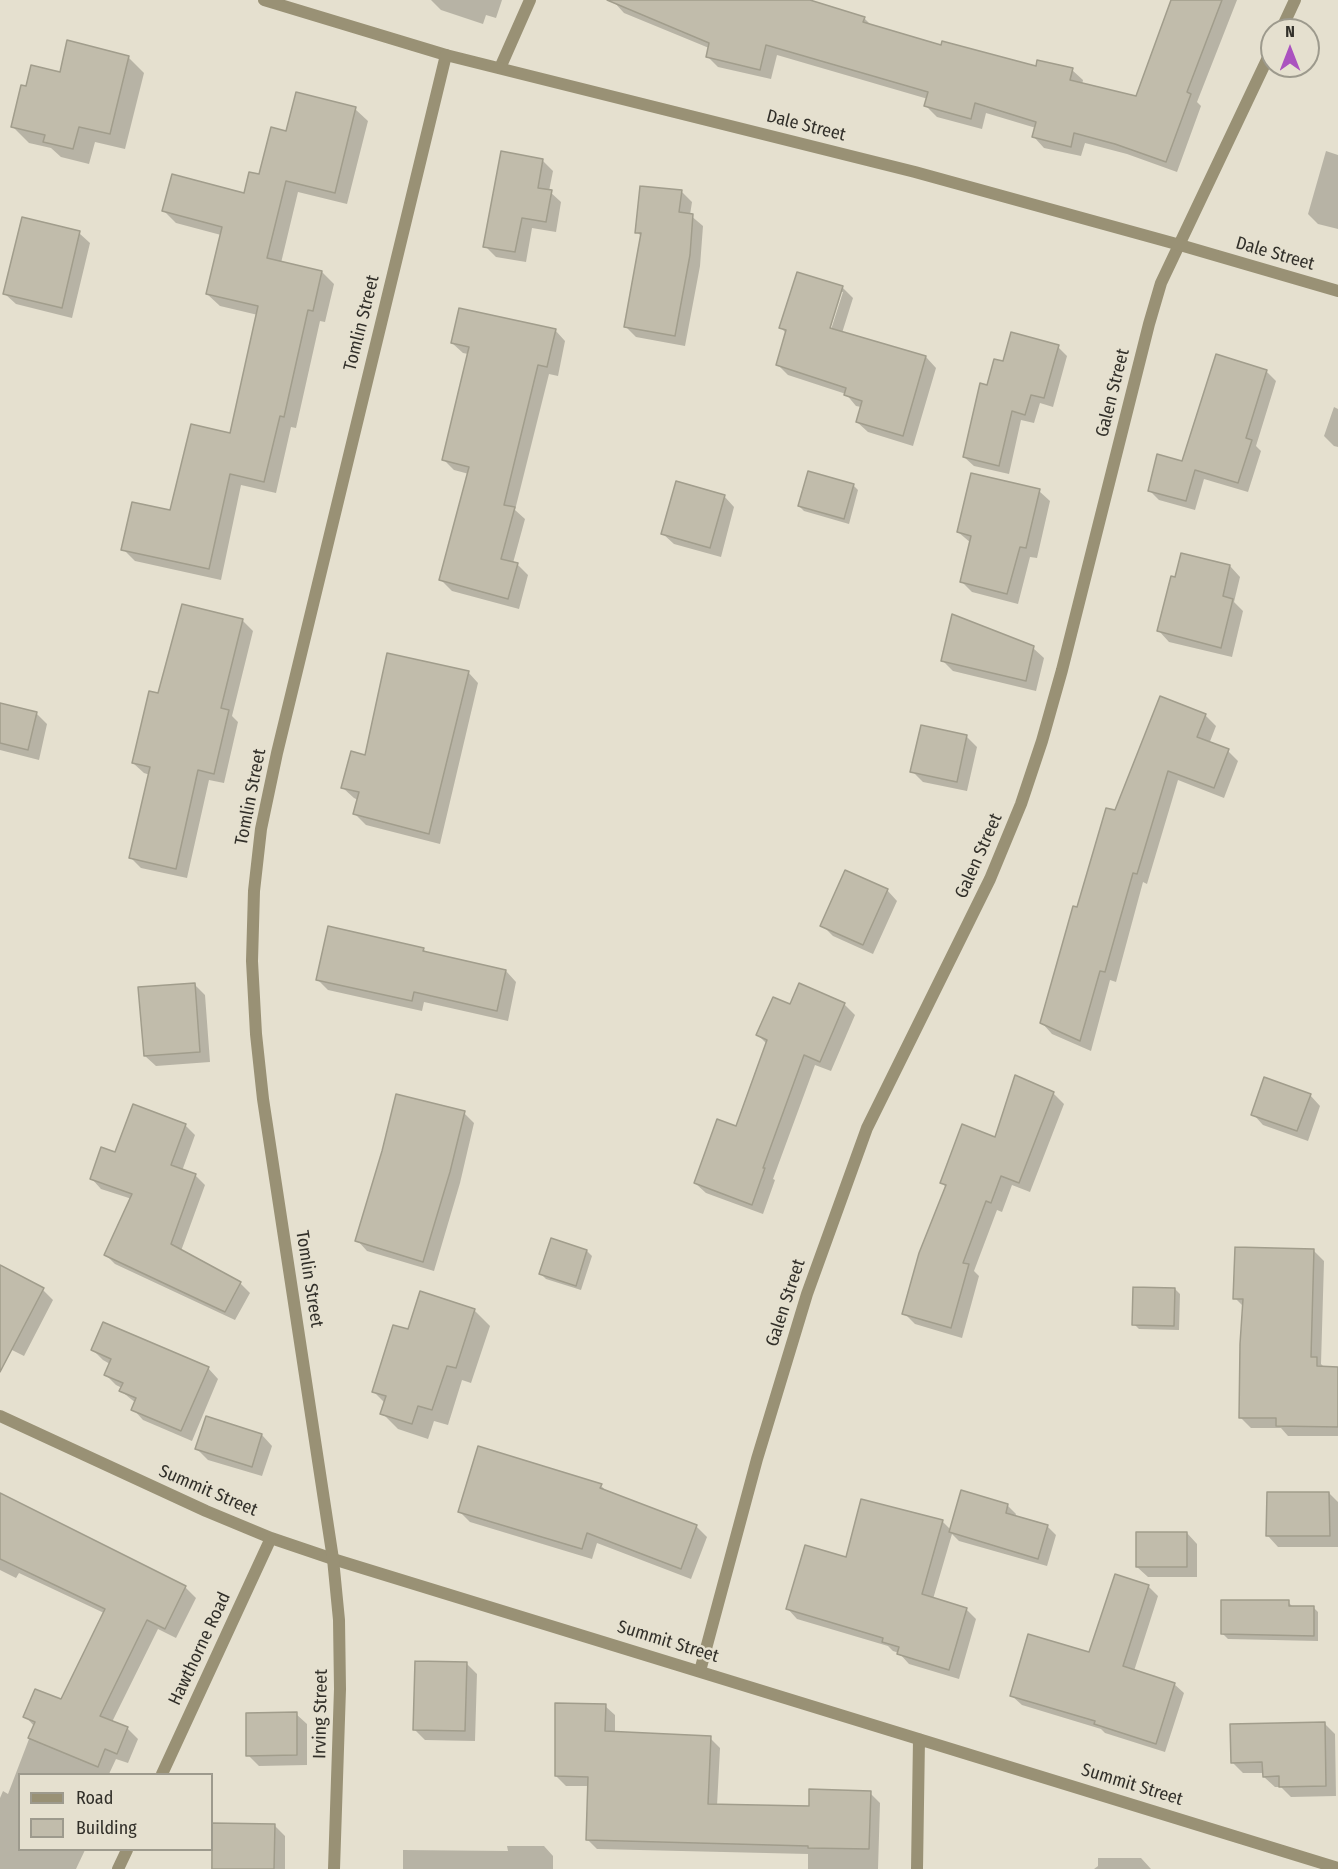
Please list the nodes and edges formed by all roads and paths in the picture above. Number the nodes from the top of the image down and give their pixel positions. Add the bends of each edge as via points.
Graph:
1 (264, 0) edge
2 (530, 0) edge
3 (1295, 0) edge
4 (1287, 18) edge
5 (446, 55) junction
6 (500, 68) junction
7 (1260, 75) edge
8 (1180, 245) junction
9 (1338, 291) edge
10 (0, 1416) edge
11 (271, 1538) junction
12 (333, 1559) junction
13 (700, 1671) junction
14 (919, 1739) junction
15 (162, 1773) edge
16 (127, 1851) edge
17 (1338, 1868) edge
18 (118, 1869) edge
19 (334, 1869) edge
20 (916, 1869) edge

1 - 5 street, Dale Street
2 - 6 street
3 - 4 street
5 - 6 street, Dale Street
5 - 12 street, Tomlin Street via 277,753 261,829 254,891 252,961 263,1099
6 - 8 street, Dale Street via 915,172
7 - 8 street, Galen Street
8 - 9 street, Dale Street
8 - 13 street, Galen Street via 1161,284 1149,324 1062,670 1021,804 990,879 867,1128 807,1294 757,1459
10 - 11 street, Summit Street
11 - 12 street, Summit Street
11 - 15 street, Hawthorne Road
12 - 13 street, Summit Street
12 - 19 street, Irving Street via 340,1689
13 - 14 street, Summit Street
14 - 17 street, Summit Street
14 - 20 street
16 - 18 street

